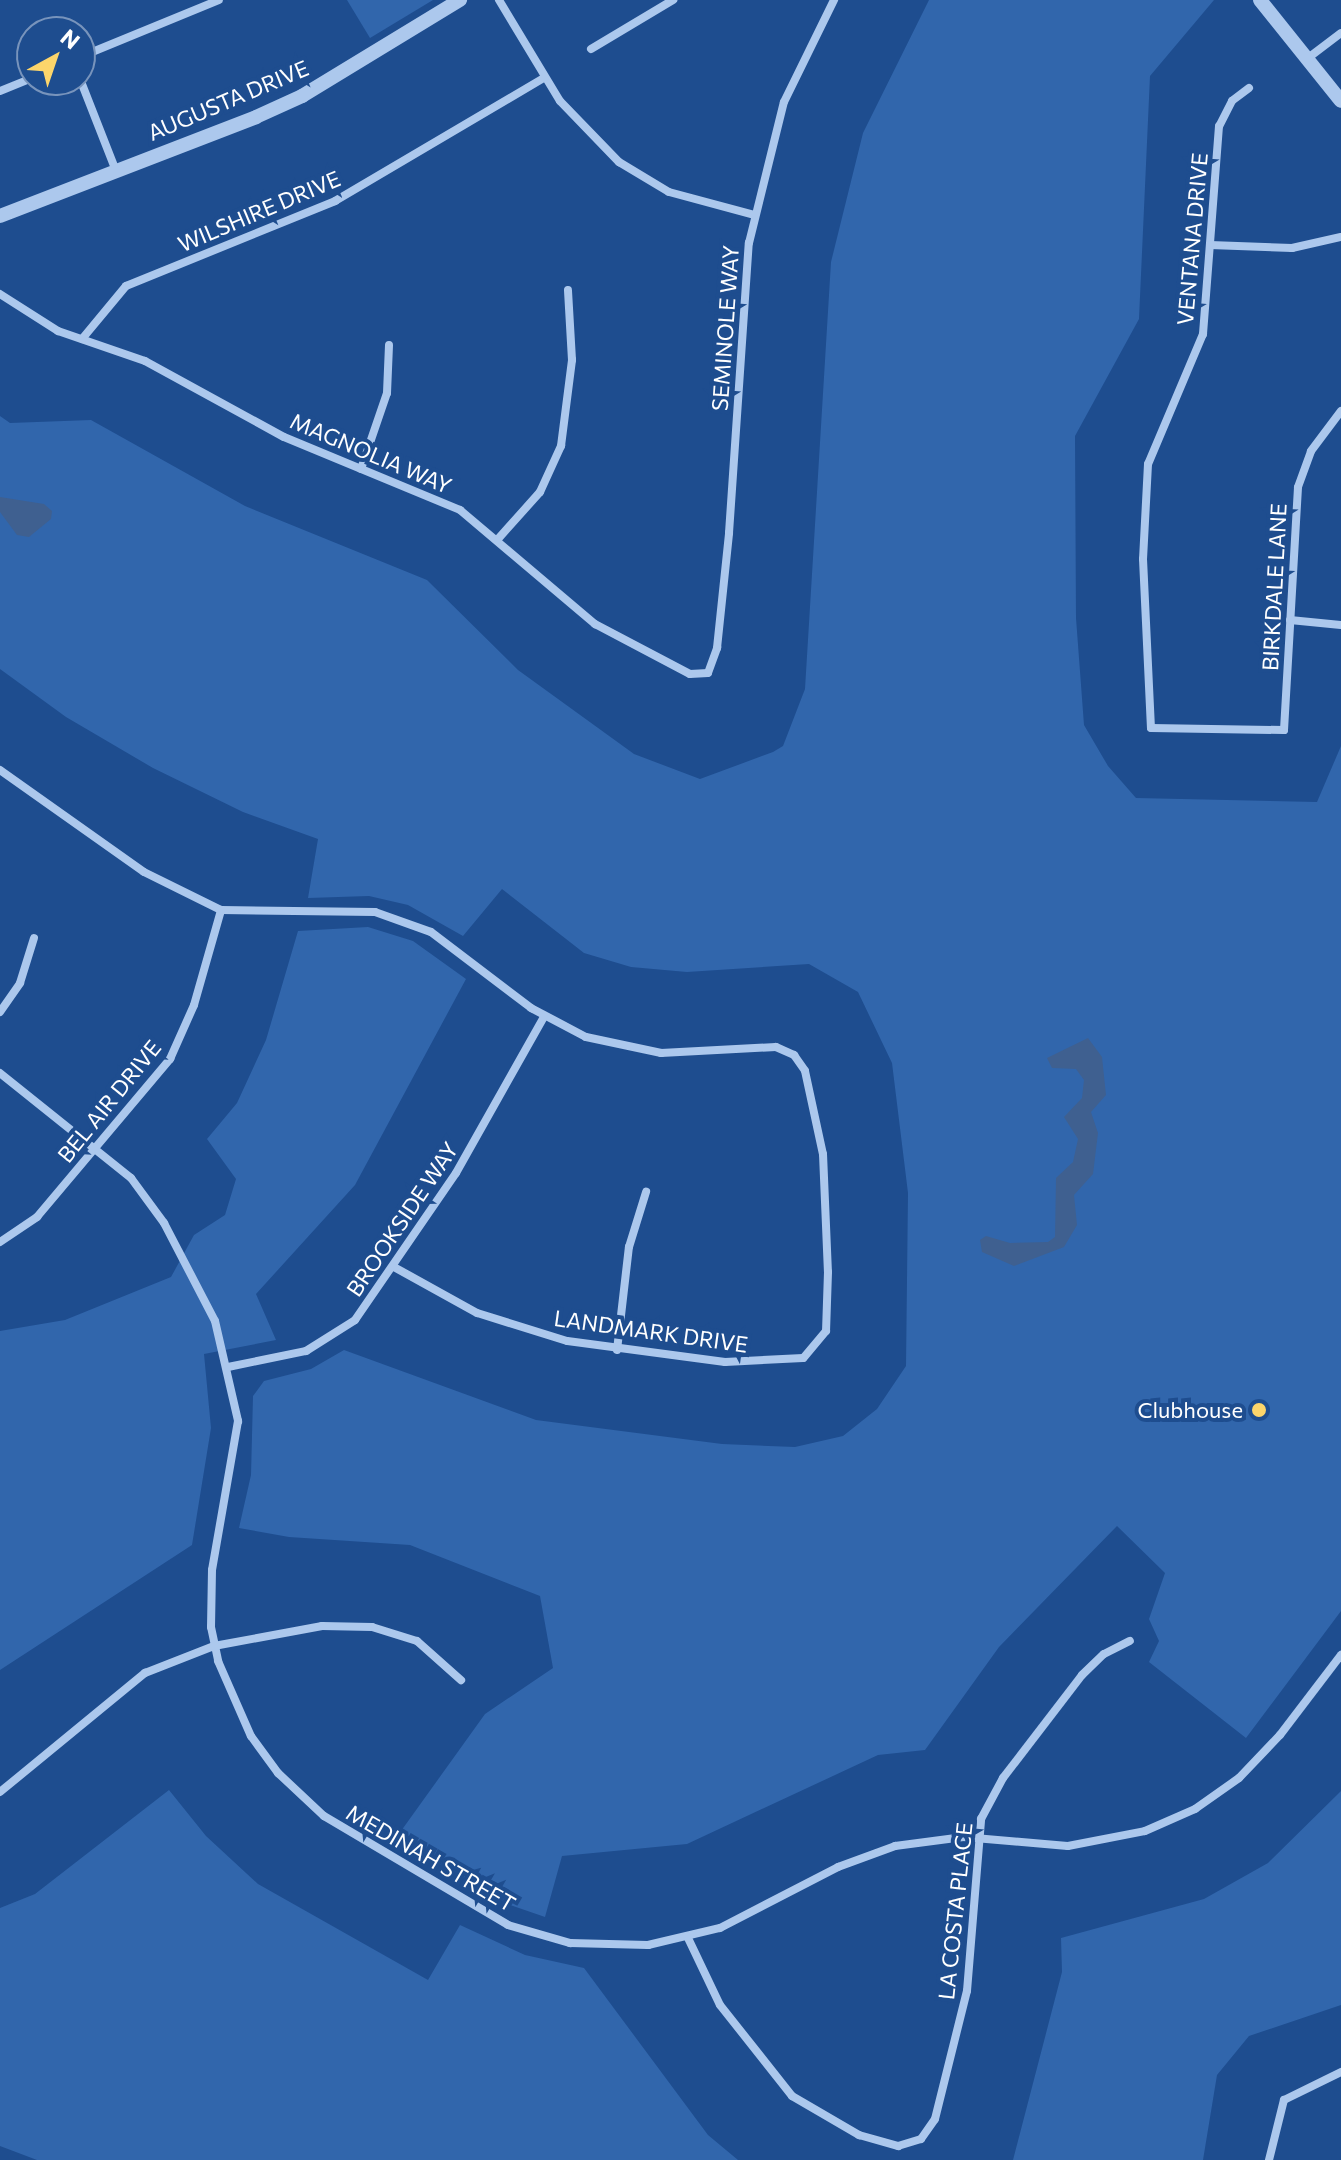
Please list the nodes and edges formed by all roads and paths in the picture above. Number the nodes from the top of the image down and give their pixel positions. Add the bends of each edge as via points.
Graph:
1 (219, 0) edge
2 (460, 0) edge
3 (499, 0) edge
4 (673, 0) edge
5 (834, 0) edge
6 (1260, 0) edge
7 (1341, 33) edge
8 (591, 49) dead end
9 (96, 50) edge
10 (1308, 58) junction
11 (544, 78) junction
12 (1249, 88) dead end
13 (87, 96) edge
14 (1341, 101) edge
15 (116, 171) junction
16 (755, 215) junction
17 (0, 216) edge
18 (1341, 237) edge
19 (1210, 245) junction
20 (568, 290) dead end
21 (0, 294) edge
22 (82, 339) junction
23 (389, 345) dead end
24 (1341, 411) edge
25 (361, 469) junction
26 (498, 539) junction
27 (1290, 620) junction
28 (1341, 625) edge
29 (708, 673) joint
30 (1284, 730) joint
31 (0, 770) edge
32 (221, 910) junction
33 (34, 938) dead end
34 (0, 1012) edge
35 (544, 1017) junction
36 (0, 1073) edge
37 (94, 1148) junction
38 (646, 1192) dead end
39 (0, 1242) edge
40 (394, 1267) junction
41 (617, 1350) junction
42 (228, 1367) junction
43 (1130, 1641) dead end
44 (214, 1646) junction
45 (1341, 1655) edge
46 (461, 1680) dead end
47 (0, 1792) edge
48 (978, 1838) junction
49 (688, 1938) junction
50 (1341, 2072) edge
51 (1269, 2160) edge

1 - 9 street
2 - 15 street, AUGUSTA DRIVE via 302,96
3 - 11 street
4 - 8 street
5 - 16 street, SEMINOLE WAY via 784,102
6 - 10 street
7 - 10 street
10 - 14 street
11 - 16 street via 586,133 644,181 696,202
11 - 22 street, WILSHIRE DRIVE via 335,201 126,286
12 - 19 street, VENTANA DRIVE via 1232,101 1219,126
13 - 15 street
15 - 17 street, AUGUSTA DRIVE
16 - 29 street, SEMINOLE WAY via 729,533 717,648
18 - 19 street via 1292,248
19 - 30 street, VENTANA DRIVE via 1203,334 1158,437 1143,505 1151,728
20 - 26 street via 572,360 561,446 540,492
21 - 22 street, MAGNOLIA WAY via 32,318
22 - 25 street, MAGNOLIA WAY via 145,361 284,437
23 - 25 street via 387,393
24 - 27 street, BIRKDALE LANE via 1311,451 1298,487
25 - 26 street, MAGNOLIA WAY via 460,510
26 - 29 street, MAGNOLIA WAY via 555,593 617,638 690,674
27 - 28 street
27 - 30 street, BIRKDALE LANE
31 - 32 street via 144,872
32 - 35 street via 375,912 404,921 454,947
32 - 37 street, BEL AIR DRIVE via 184,1033 170,1059
33 - 34 street via 20,983
35 - 40 street, BROOKSIDE WAY via 467,1155
35 - 41 street, LANDMARK DRIVE via 604,1043 644,1052 768,1047 794,1055 808,1079 827,1195 827,1323 817,1347 796,1361 759,1364
36 - 37 street, MEDINAH STREET
37 - 39 street, BEL AIR DRIVE via 37,1217
37 - 42 street, MEDINAH STREET via 131,1178 164,1223 202,1288
38 - 41 street via 631,1238
40 - 41 street, LANDMARK DRIVE via 488,1317 545,1336
40 - 42 street, BROOKSIDE WAY via 355,1320 323,1343 290,1356
42 - 44 street, MEDINAH STREET via 238,1421 212,1570
43 - 48 street, LA COSTA PLACE via 1093,1663 1048,1717 994,1792
44 - 46 street via 322,1626 372,1627 417,1641
44 - 47 street via 145,1673
44 - 49 street, MEDINAH STREET via 232,1698 264,1756 308,1803 350,1833 493,1918 534,1934 610,1947
45 - 48 street, MEDINAH STREET via 1252,1766 1179,1818 1088,1844
48 - 49 street, MEDINAH STREET via 931,1839 877,1851 751,1915
48 - 49 street, LA COSTA PLACE via 967,1991 935,2119 921,2139 898,2146 859,2135 792,2096 720,2005
50 - 51 street via 1284,2100

